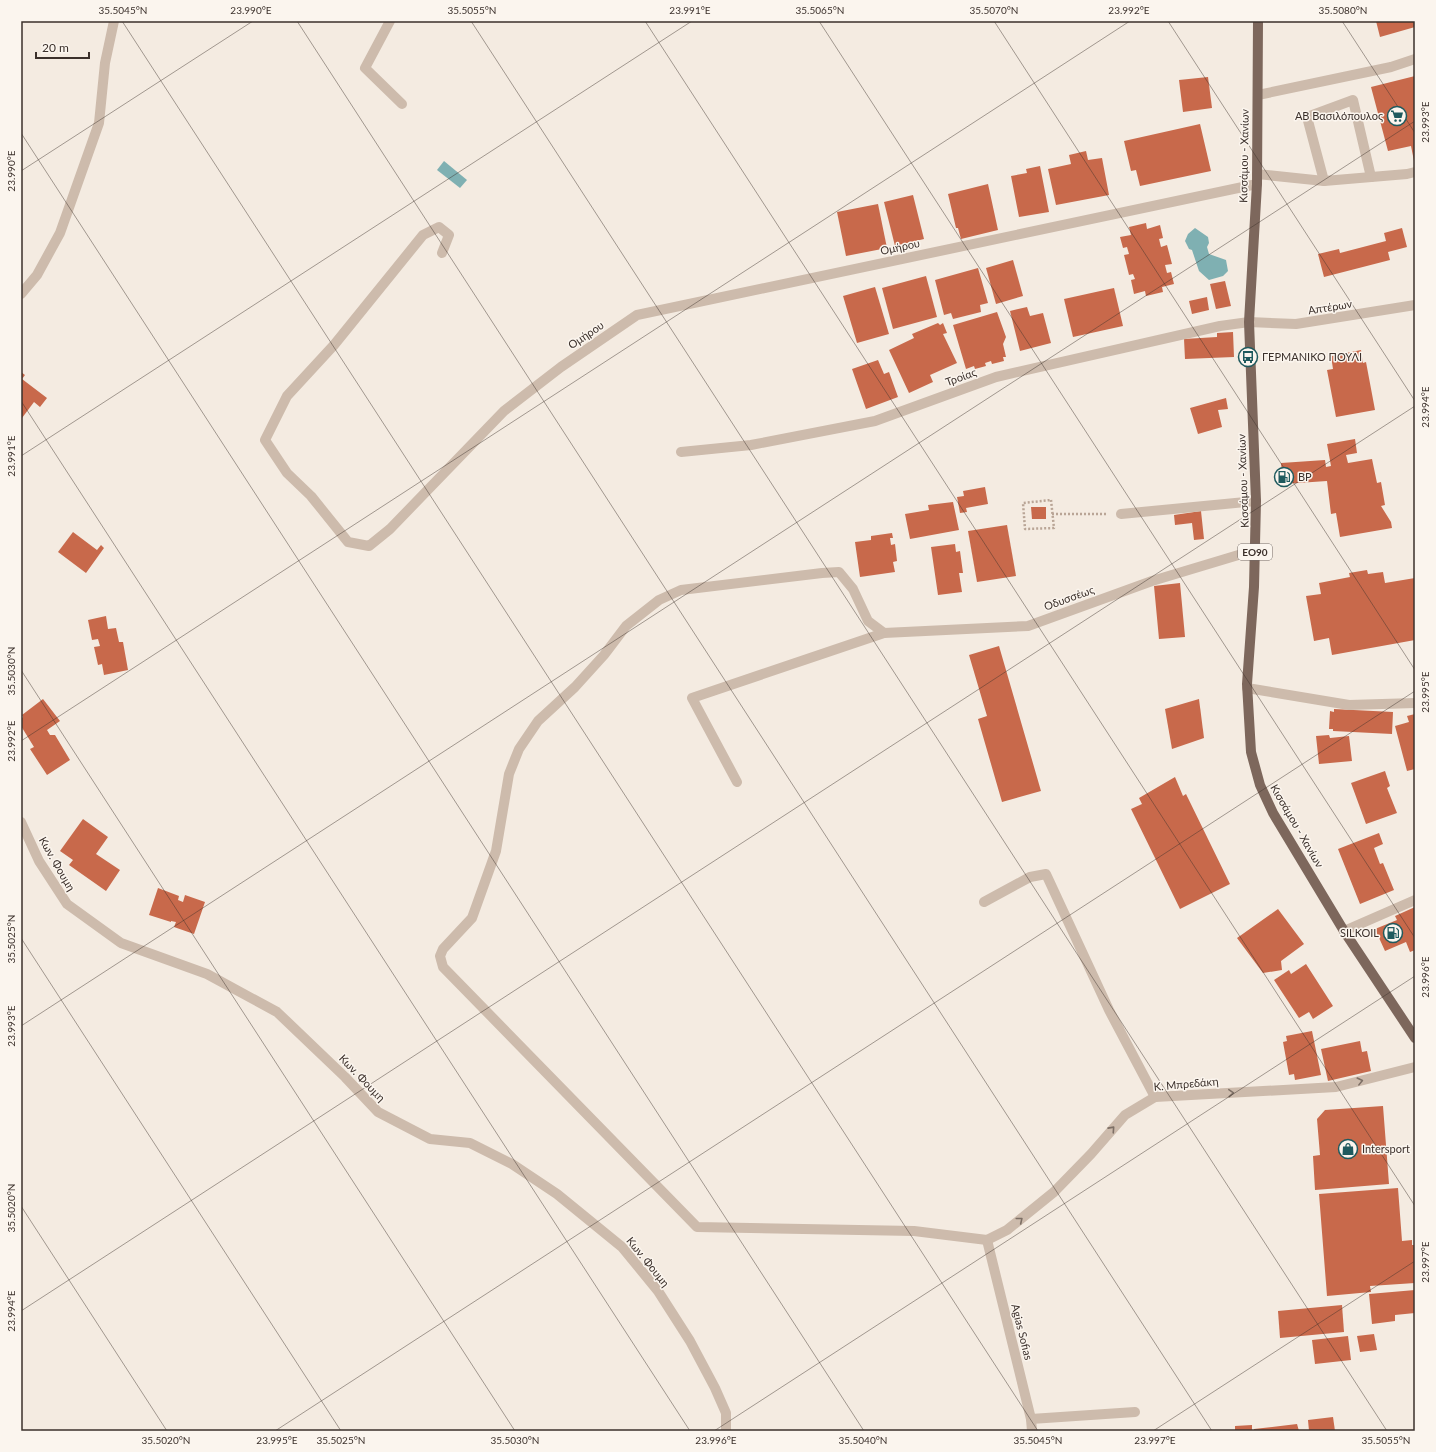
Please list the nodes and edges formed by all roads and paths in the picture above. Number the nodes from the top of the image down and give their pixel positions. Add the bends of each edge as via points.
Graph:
1 (114, 21) edge
2 (390, 21) edge
3 (1258, 21) edge
4 (1415, 59) edge
5 (1258, 95) junction
6 (402, 104) dead end
7 (1412, 175) edge
8 (1371, 177) junction
9 (1257, 179) junction
10 (1324, 181) junction
11 (442, 253) dead end
12 (21, 294) edge
13 (1415, 305) edge
14 (1249, 322) junction
15 (681, 452) dead end
16 (1256, 501) junction
17 (1052, 514) junction
18 (1122, 514) joint
19 (1255, 550) junction
20 (884, 633) junction
21 (1247, 688) junction
22 (1415, 703) edge
23 (736, 782) dead end
24 (21, 822) edge
25 (1415, 900) edge
26 (984, 902) dead end
27 (1344, 931) junction
28 (1415, 1038) edge
29 (1415, 1067) edge
30 (1154, 1097) junction
31 (987, 1240) junction
32 (1135, 1412) dead end
33 (1031, 1419) junction
34 (726, 1431) edge
35 (1032, 1431) edge

1 - 12 street via 104,63 99,123 60,233 37,275
2 - 6 street via 365,68
3 - 5 main road, Κισσάμου - Χανίων / ΕΟ90
4 - 5 street via 1391,67
5 - 9 main road, Κισσάμου - Χανίων / ΕΟ90
7 - 8 street, Ομήρου
8 - 10 street, Ομήρου
8 - 10 street via 1353,100 1307,116
9 - 10 street, Ομήρου
9 - 11 street, Ομήρου via 637,315 561,367 504,411 390,529 369,546 348,542 311,496 287,473 265,440 287,396 334,345 423,235 439,227 449,235
9 - 14 main road, Κισσάμου - Χανίων / ΕΟ90
13 - 14 street, Απτέρων via 1296,324
14 - 15 street, Τροίας via 1220,326 996,377 875,421 752,445
14 - 16 main road, Κισσάμου - Χανίων / ΕΟ90
16 - 18 street
16 - 19 main road, Κισσάμου - Χανίων / ΕΟ90
17 - 17 path via 1051,500 1023,503 1025,529 1054,528
17 - 18 path
19 - 20 street, Οδυσσέως via 1152,581 1028,626
19 - 21 main road, Κισσάμου - Χανίων / ΕΟ90
20 - 23 street, Οδυσσέως via 692,698
20 - 31 street via 868,620 840,572 681,590 648,608 626,626 575,687 538,721 518,749 509,774 496,851 472,918 443,949 440,956 443,967 697,1227 914,1231
21 - 22 street via 1349,704
21 - 27 main road, Κισσάμου - Χανίων / ΕΟ90 via 1251,752 1260,784 1273,813
24 - 34 street, Κων. Φουμη via 39,861 67,904 115,939 207,974 277,1012 378,1112 430,1139 470,1143 512,1164 557,1194 622,1247 658,1291 690,1341 716,1388 726,1413
25 - 27 street
26 - 30 street via 1030,877 1046,874 1109,1010
27 - 28 main road, Κισσάμου - Χανίων / ΕΟ90
30 -> 29 street, Κ. Μπρεδάκη via 1336,1087
31 -> 30 street, Κ. Μπρεδάκη via 1007,1230 1054,1192 1125,1115
31 - 33 street, Agias Sofias
32 - 33 street
33 - 35 street, Agias Sofias

